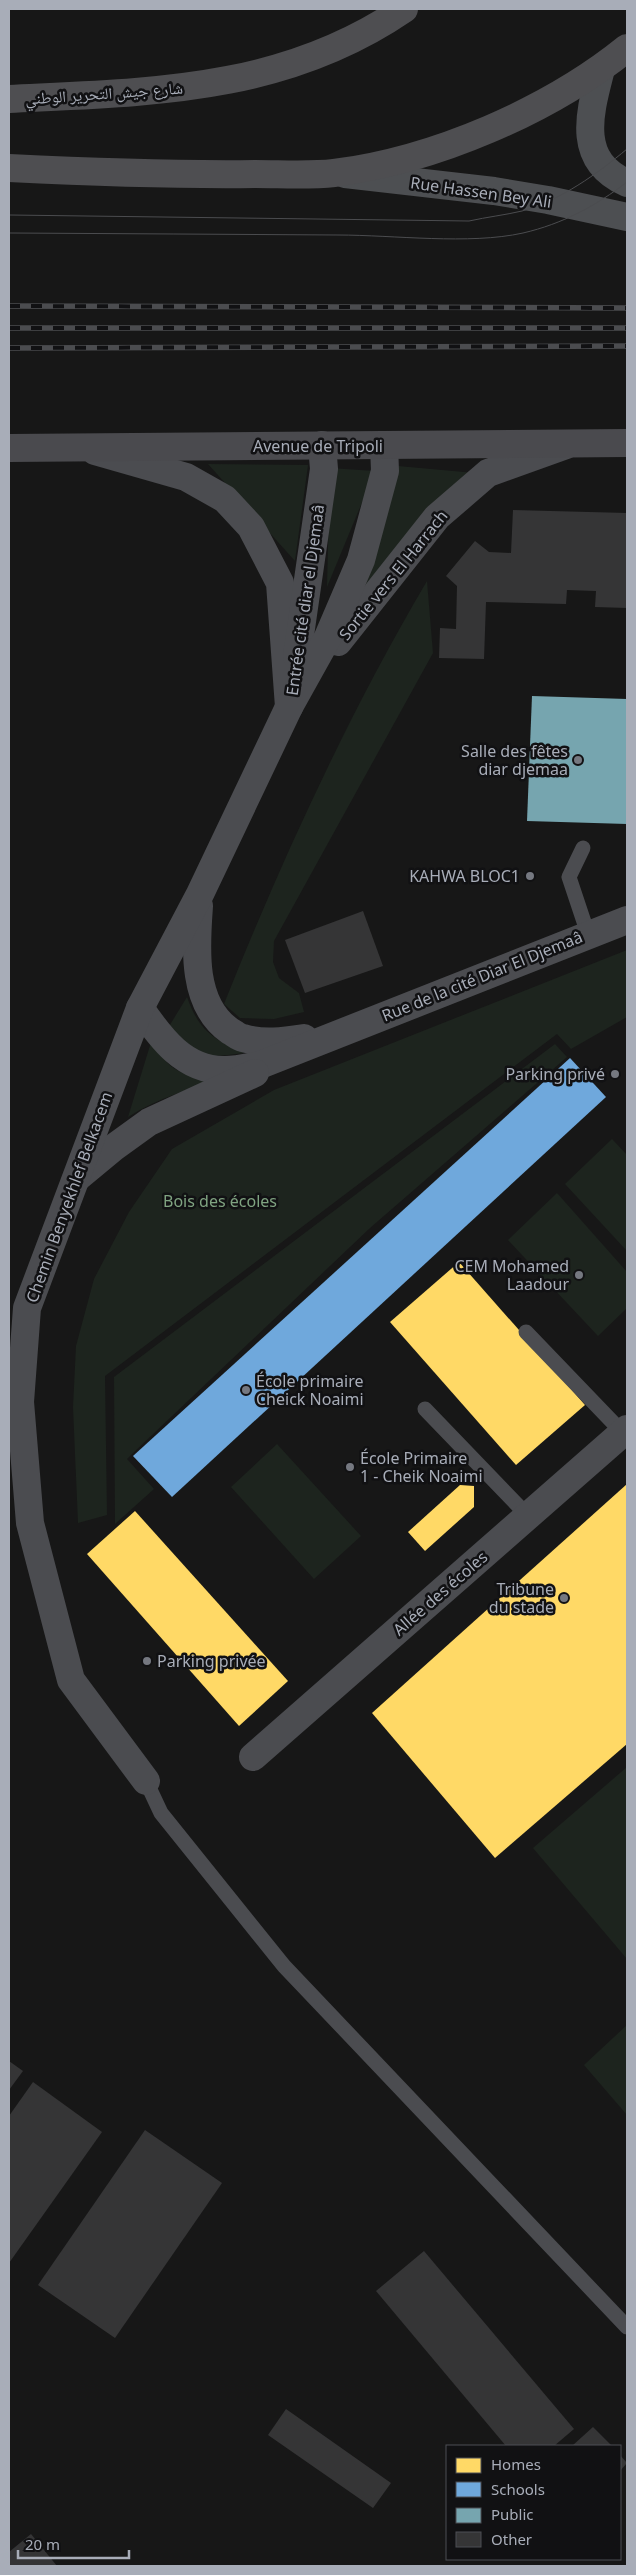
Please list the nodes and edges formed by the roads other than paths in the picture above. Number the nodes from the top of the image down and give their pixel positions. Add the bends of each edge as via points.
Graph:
1 (404, 9) edge
2 (627, 48) edge
3 (601, 69) junction
4 (9, 99) edge
5 (9, 168) edge
6 (334, 173) junction
7 (627, 182) edge
8 (627, 217) edge
9 (627, 443) edge
10 (570, 444) junction
11 (322, 445) junction
12 (384, 445) junction
13 (9, 448) edge
14 (84, 448) junction
15 (289, 707) junction
16 (583, 848) dead end
17 (200, 894) junction
18 (627, 920) edge
19 (588, 934) junction
20 (140, 1008) junction
21 (338, 1034) junction
22 (76, 1180) junction
23 (526, 1332) dead end
24 (425, 1409) dead end
25 (625, 1431) edge
26 (528, 1516) junction
27 (253, 1757) dead end
28 (146, 1781) joint
29 (627, 2327) edge

1 - 4 highway, شارع جيش التحرير الوطني via 343,46 270,71 153,92
2 - 3 highway
3 - 6 highway via 544,103 474,135 410,156
3 - 7 main road via 589,120 592,144 604,168
5 - 6 highway via 146,174
6 - 8 main road, Rue Hassen Bey Ali via 503,193
9 - 10 main road, Avenue de Tripoli
10 - 12 main road, Avenue de Tripoli
10 - 15 street, Sortie vers El Harrach via 488,473 437,517 363,607
11 - 12 main road, Avenue de Tripoli
11 - 14 main road, Avenue de Tripoli
11 - 15 street, Entrée cité diar el Djemaâ via 324,470
12 - 15 street via 385,472 361,560 328,637
13 - 14 main road, Avenue de Tripoli
14 - 15 street, Entrée cité diar el Djemaâ via 186,477 225,499 252,527 280,583
15 - 17 street, Rue de la cité Diar El Djemaâ
16 - 19 lane via 569,877
17 - 20 street, Rue de la cité Diar El Djemaâ
17 - 21 street, Rue de la cité Diar El Djemaâ via 196,947 203,996 220,1024 241,1038 275,1042
18 - 19 street, Rue de la cité Diar El Djemaâ
19 - 21 street, Rue de la cité Diar El Djemaâ
20 - 21 street, Rue de la cité Diar El Djemaâ via 159,1036 176,1053 198,1065 224,1071 260,1065
20 - 22 street, Chemin Benyekhlef Belkacem
21 - 22 street via 149,1122 112,1148
22 - 28 street, Chemin Benyekhlef Belkacem via 27,1308 20,1402 30,1523 72,1680
23 - 25 lane
24 - 26 lane
25 - 26 street, Allée des écoles
26 - 27 street, Allée des écoles
28 - 29 lane via 161,1813 284,1966

